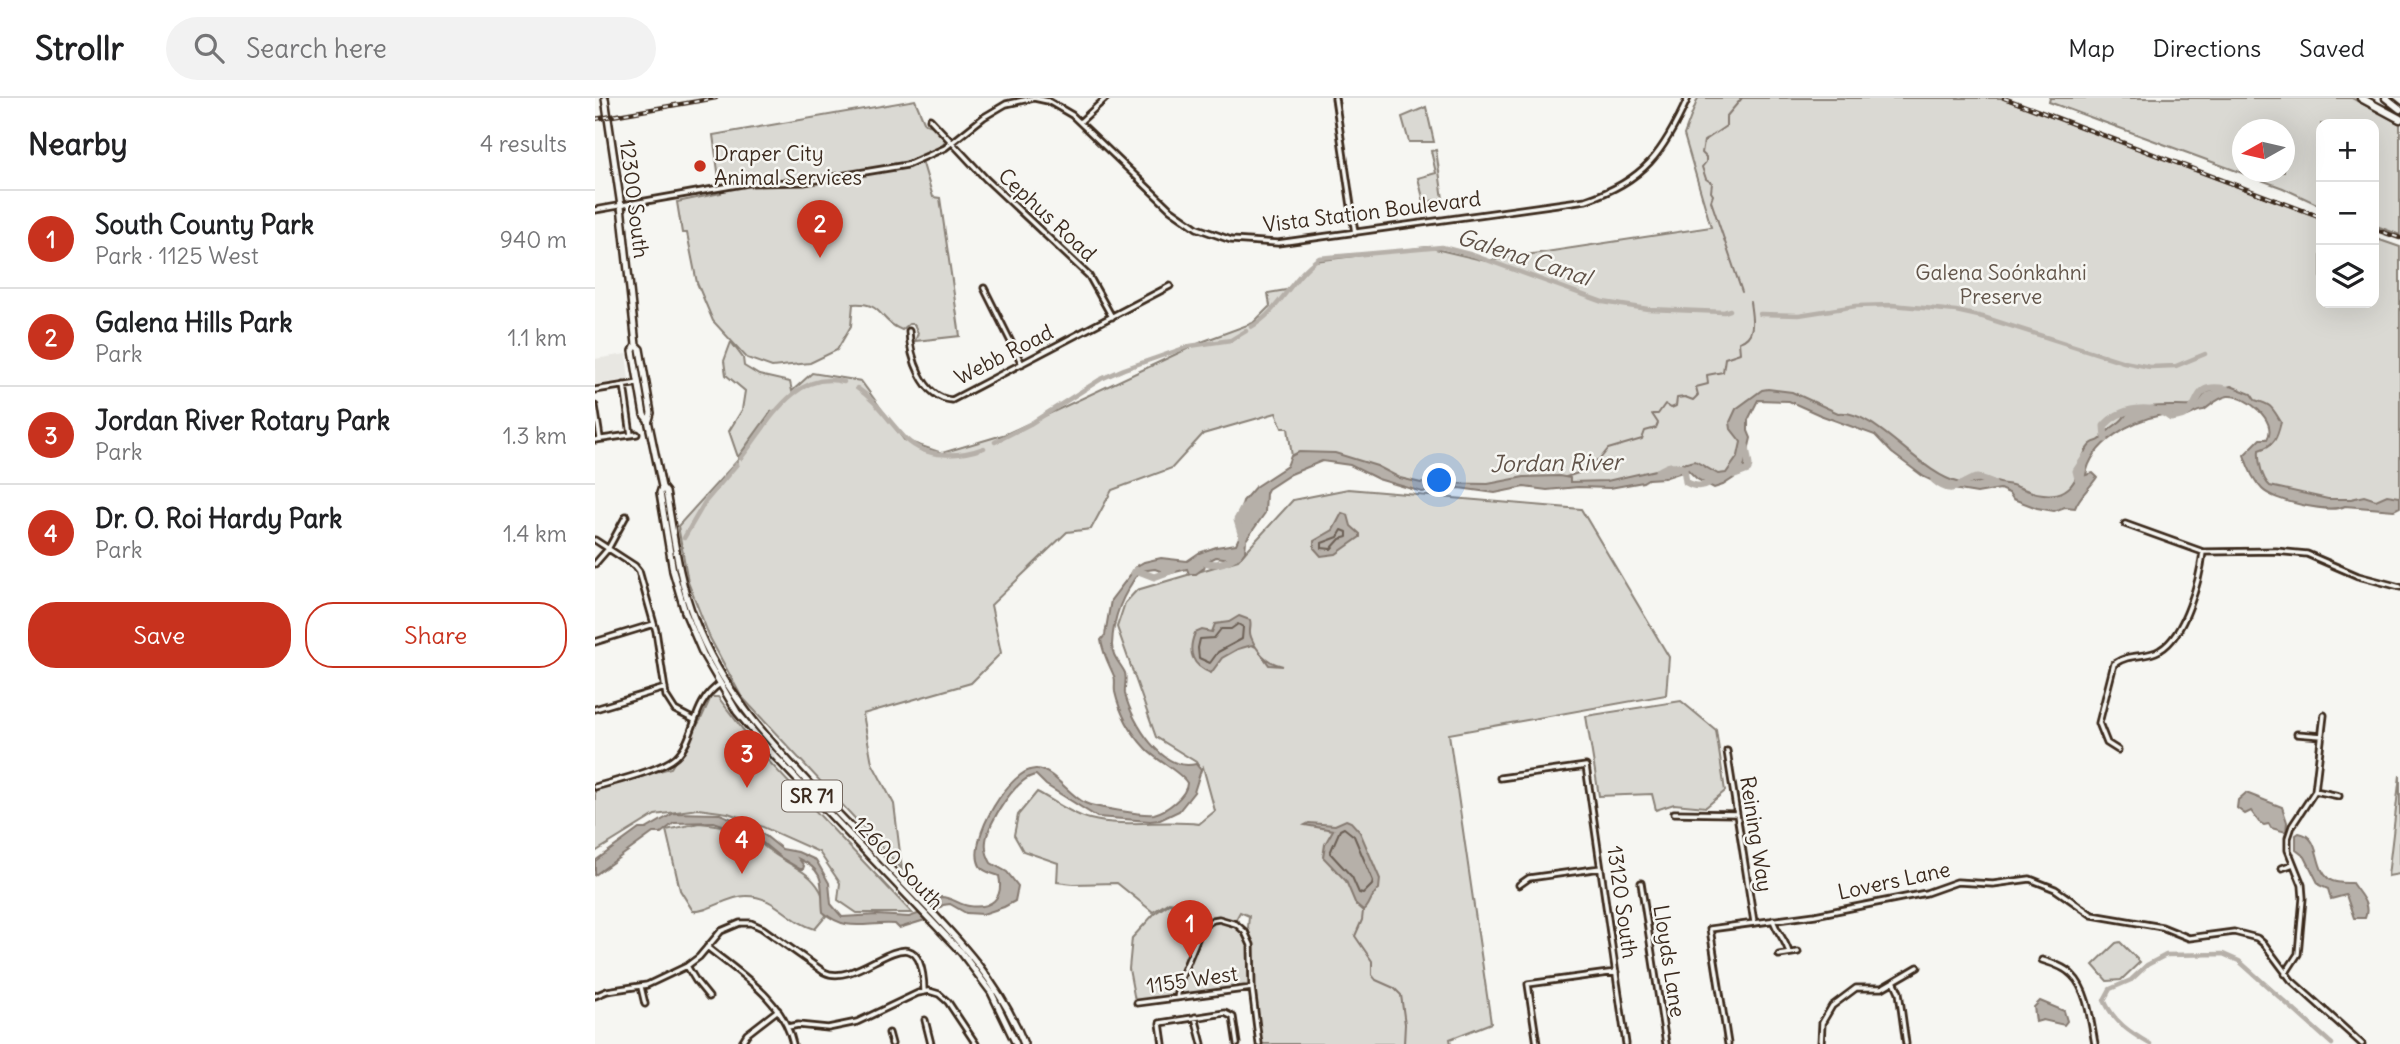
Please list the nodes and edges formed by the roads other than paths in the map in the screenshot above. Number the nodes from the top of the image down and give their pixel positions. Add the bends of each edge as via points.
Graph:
1 (605, 98) edge
2 (1106, 98) edge
3 (1335, 98) edge
4 (1688, 98) edge
5 (2361, 98) edge
6 (2386, 98) edge
7 (2400, 109) edge
8 (930, 119) dead end
9 (2400, 119) edge
10 (1080, 122) junction
11 (952, 142) junction
12 (621, 206) junction
13 (595, 210) edge
14 (1355, 233) junction
15 (1170, 286) dead end
16 (984, 288) dead end
17 (1112, 317) junction
18 (909, 331) dead end
19 (636, 345) junction
20 (1022, 364) junction
21 (639, 383) junction
22 (624, 386) junction
23 (595, 390) edge
24 (595, 406) edge
25 (649, 420) junction
26 (597, 439) edge
27 (662, 487) joint
28 (626, 516) dead end
29 (2125, 524) dead end
30 (595, 540) edge
31 (608, 549) junction
32 (2203, 552) junction
33 (595, 564) edge
34 (2400, 587) edge
35 (654, 624) junction
36 (595, 642) edge
37 (722, 683) junction
38 (665, 688) junction
39 (595, 709) edge
40 (2324, 715) dead end
41 (694, 720) junction
42 (2297, 734) dead end
43 (2322, 736) junction
44 (2118, 750) dead end
45 (1727, 751) dead end
46 (1500, 778) dead end
47 (595, 787) edge
48 (2315, 791) junction
49 (2339, 796) dead end
50 (1674, 813) dead end
51 (1737, 814) junction
52 (2293, 864) junction
53 (1601, 867) junction
54 (2282, 868) dead end
55 (1641, 883) dead end
56 (1519, 885) dead end
57 (936, 920) junction
58 (1773, 920) junction
59 (1753, 922) junction
60 (707, 947) junction
61 (1798, 952) dead end
62 (1789, 953) junction
63 (1779, 955) dead end
64 (2042, 960) dead end
65 (687, 966) junction
66 (1918, 967) dead end
67 (1616, 972) junction
68 (2285, 974) junction
69 (1894, 981) junction
70 (641, 987) junction
71 (1251, 988) junction
72 (924, 991) junction
73 (595, 996) edge
74 (709, 997) dead end
75 (1177, 998) junction
76 (1137, 1003) dead end
77 (645, 1004) dead end
78 (778, 1010) junction
79 (1195, 1017) junction
80 (925, 1020) dead end
81 (788, 1027) junction
82 (889, 1033) dead end
83 (742, 1042) dead end
84 (793, 1044) edge
85 (892, 1044) edge
86 (931, 1044) edge
87 (976, 1044) edge
88 (1016, 1044) edge
89 (1024, 1044) edge
90 (1163, 1044) edge
91 (1202, 1044) edge
92 (1237, 1044) edge
93 (1259, 1044) edge
94 (1537, 1044) edge
95 (1626, 1044) edge
96 (1666, 1044) edge
97 (1728, 1044) edge
98 (1821, 1044) edge
99 (1906, 1044) edge
100 (2095, 1044) edge
101 (2362, 1044) edge

1 - 12 main road, 12300 South / SR 71
2 - 10 street
3 - 14 street
4 - 14 street, Vista Station Boulevard via 1664,146 1648,166 1608,193
5 - 9 highway
6 - 7 highway
8 - 11 street, Cephus Road
10 - 11 street, Vista Station Boulevard via 1048,101 1024,99 993,111
10 - 14 street, Vista Station Boulevard via 1170,209 1208,233 1266,244
11 - 12 street, Vista Station Boulevard via 907,165 804,182 748,183
11 - 17 street, Cephus Road via 1089,276
12 - 13 street, Vista Station Boulevard
12 - 19 main road, 12300 South / SR 71
15 - 17 street, Webb Road
16 - 20 street
17 - 20 street, Webb Road
18 - 20 street, Webb Road via 917,372 945,399 962,396
19 - 21 main road, 12300 South / SR 71
19 - 25 main road, 12300 South / SR 71
21 - 22 street
21 - 25 main road, 12300 South / SR 71 via 644,415
22 - 23 street
22 - 26 street via 634,434
24 - 26 street
25 - 27 main road, 12300 South / SR 71
27 - 37 main road, 12600 South / SR 71 via 680,597 703,654
28 - 31 street
29 - 32 street
30 - 31 street
31 - 33 street
31 - 35 street via 639,571
32 - 34 street via 2307,554 2358,576
32 - 44 street via 2200,574 2178,631 2160,650 2125,656 2114,664 2099,723 2107,743
35 - 36 street
35 - 38 street
37 - 41 street via 708,693
37 - 57 main road, 12600 South / SR 71 via 757,737
38 - 39 street
38 - 41 street via 675,710
40 - 43 street
41 - 47 street via 678,755 668,763
42 - 43 street
43 - 48 street
45 - 51 street, Reining Way
46 - 53 street, 13120 South via 1586,766
48 - 49 street
48 - 52 street via 2289,834
50 - 51 street
51 - 59 street, Reining Way
52 - 54 street
52 - 68 street via 2303,902 2298,954
53 - 56 street via 1529,878
53 - 67 street, 13120 South
55 - 96 street, Lloyds Lane
57 - 88 main road, 12600 South / SR 71 via 985,983
57 - 89 main road, 12600 South / SR 71 via 967,948 995,986
58 - 59 street, Lovers Lane
58 - 62 street
58 - 68 street, Lovers Lane via 1926,893 1957,883 1993,884 2027,878 2050,886 2092,915 2162,927 2189,938 2234,932 2253,936
59 - 97 street, Lovers Lane via 1710,929
60 - 65 street
60 - 72 street via 728,926 751,923 837,976 904,950 921,962
60 - 78 street via 763,992
61 - 62 street
62 - 63 street
64 - 100 street via 2076,979
65 - 70 street
65 - 74 street
66 - 69 street
67 - 94 street via 1528,984
67 - 95 street, 13120 South
68 - 101 street, Lovers Lane
69 - 98 street via 1878,989 1856,988 1832,1006 1822,1023
69 - 99 street
70 - 73 street
70 - 77 street
71 - 75 street, 1155 West
71 - 75 street via 1251,945 1245,932 1219,919 1202,927
71 - 93 street
72 - 81 street via 861,1021 828,1028
72 - 87 street via 946,998
75 - 76 street, 1155 West
78 - 81 street
78 - 83 street
79 - 90 street via 1160,1023
79 - 91 street
79 - 92 street via 1225,1013 1233,1017
80 - 86 street
81 - 84 street
82 - 85 street

